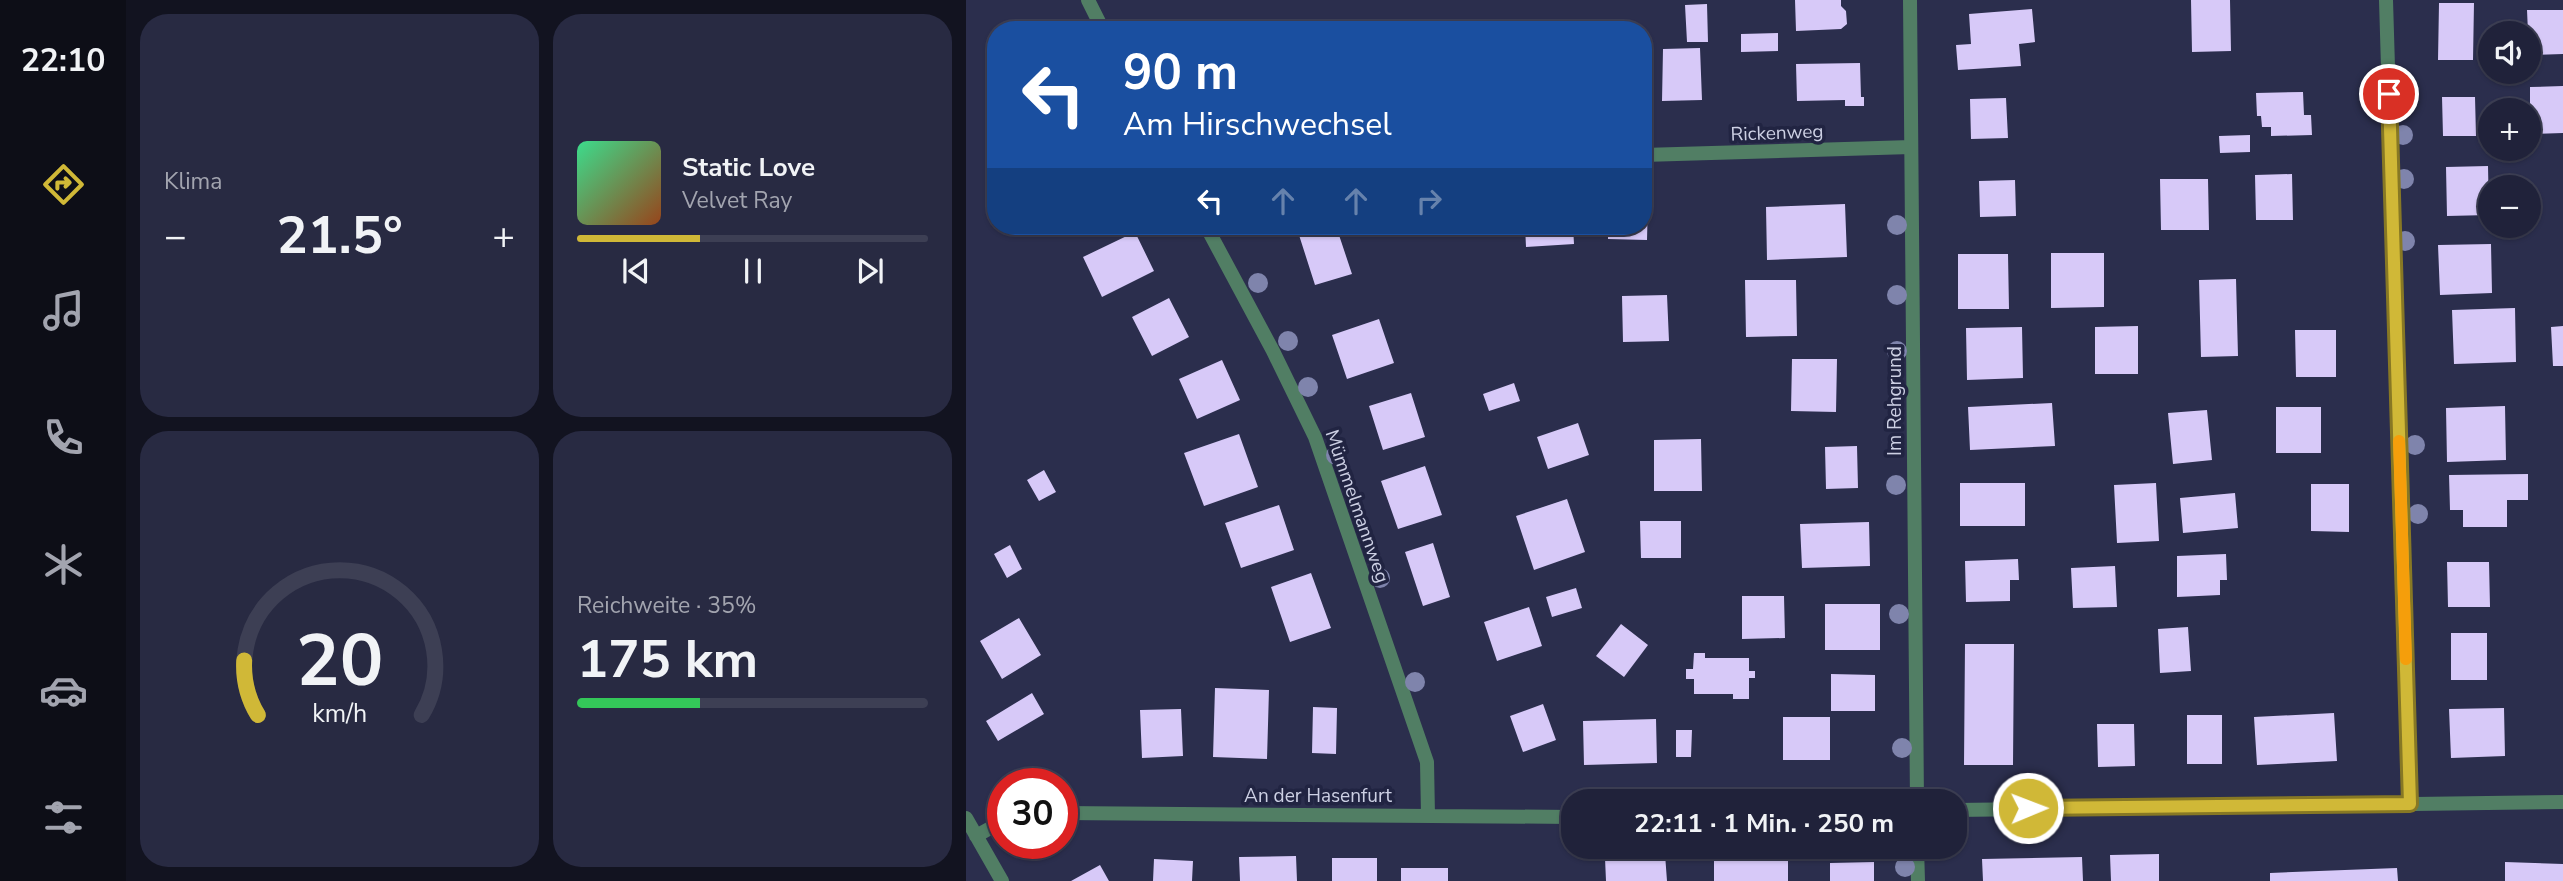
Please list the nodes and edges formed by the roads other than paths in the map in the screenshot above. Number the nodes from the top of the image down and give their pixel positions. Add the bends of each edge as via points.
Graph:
1 (1088, 0) edge
2 (1910, 0) edge
3 (2386, 0) edge
4 (1098, 21) edge
5 (1911, 147) junction
6 (1652, 155) edge
7 (1215, 235) edge
8 (1917, 789) edge
9 (2563, 802) edge
10 (2410, 804) junction
11 (1967, 810) edge
12 (1078, 813) edge
13 (1428, 815) junction
14 (1561, 817) edge
15 (966, 818) edge
16 (987, 830) edge
17 (976, 836) junction
18 (1917, 859) edge
19 (1002, 881) edge
20 (1918, 881) edge

1 - 4 street
2 - 5 street, Im Rehgrund
3 - 10 street
5 - 6 street, Rickenweg
5 - 8 street, Im Rehgrund
7 - 13 street, Mümmelmannweg via 1315,437 1427,762
9 - 10 street
10 - 11 street
12 - 13 street, An der Hasenfurt
13 - 14 street, An der Hasenfurt
15 - 17 street
16 - 17 street
17 - 19 street
18 - 20 street

